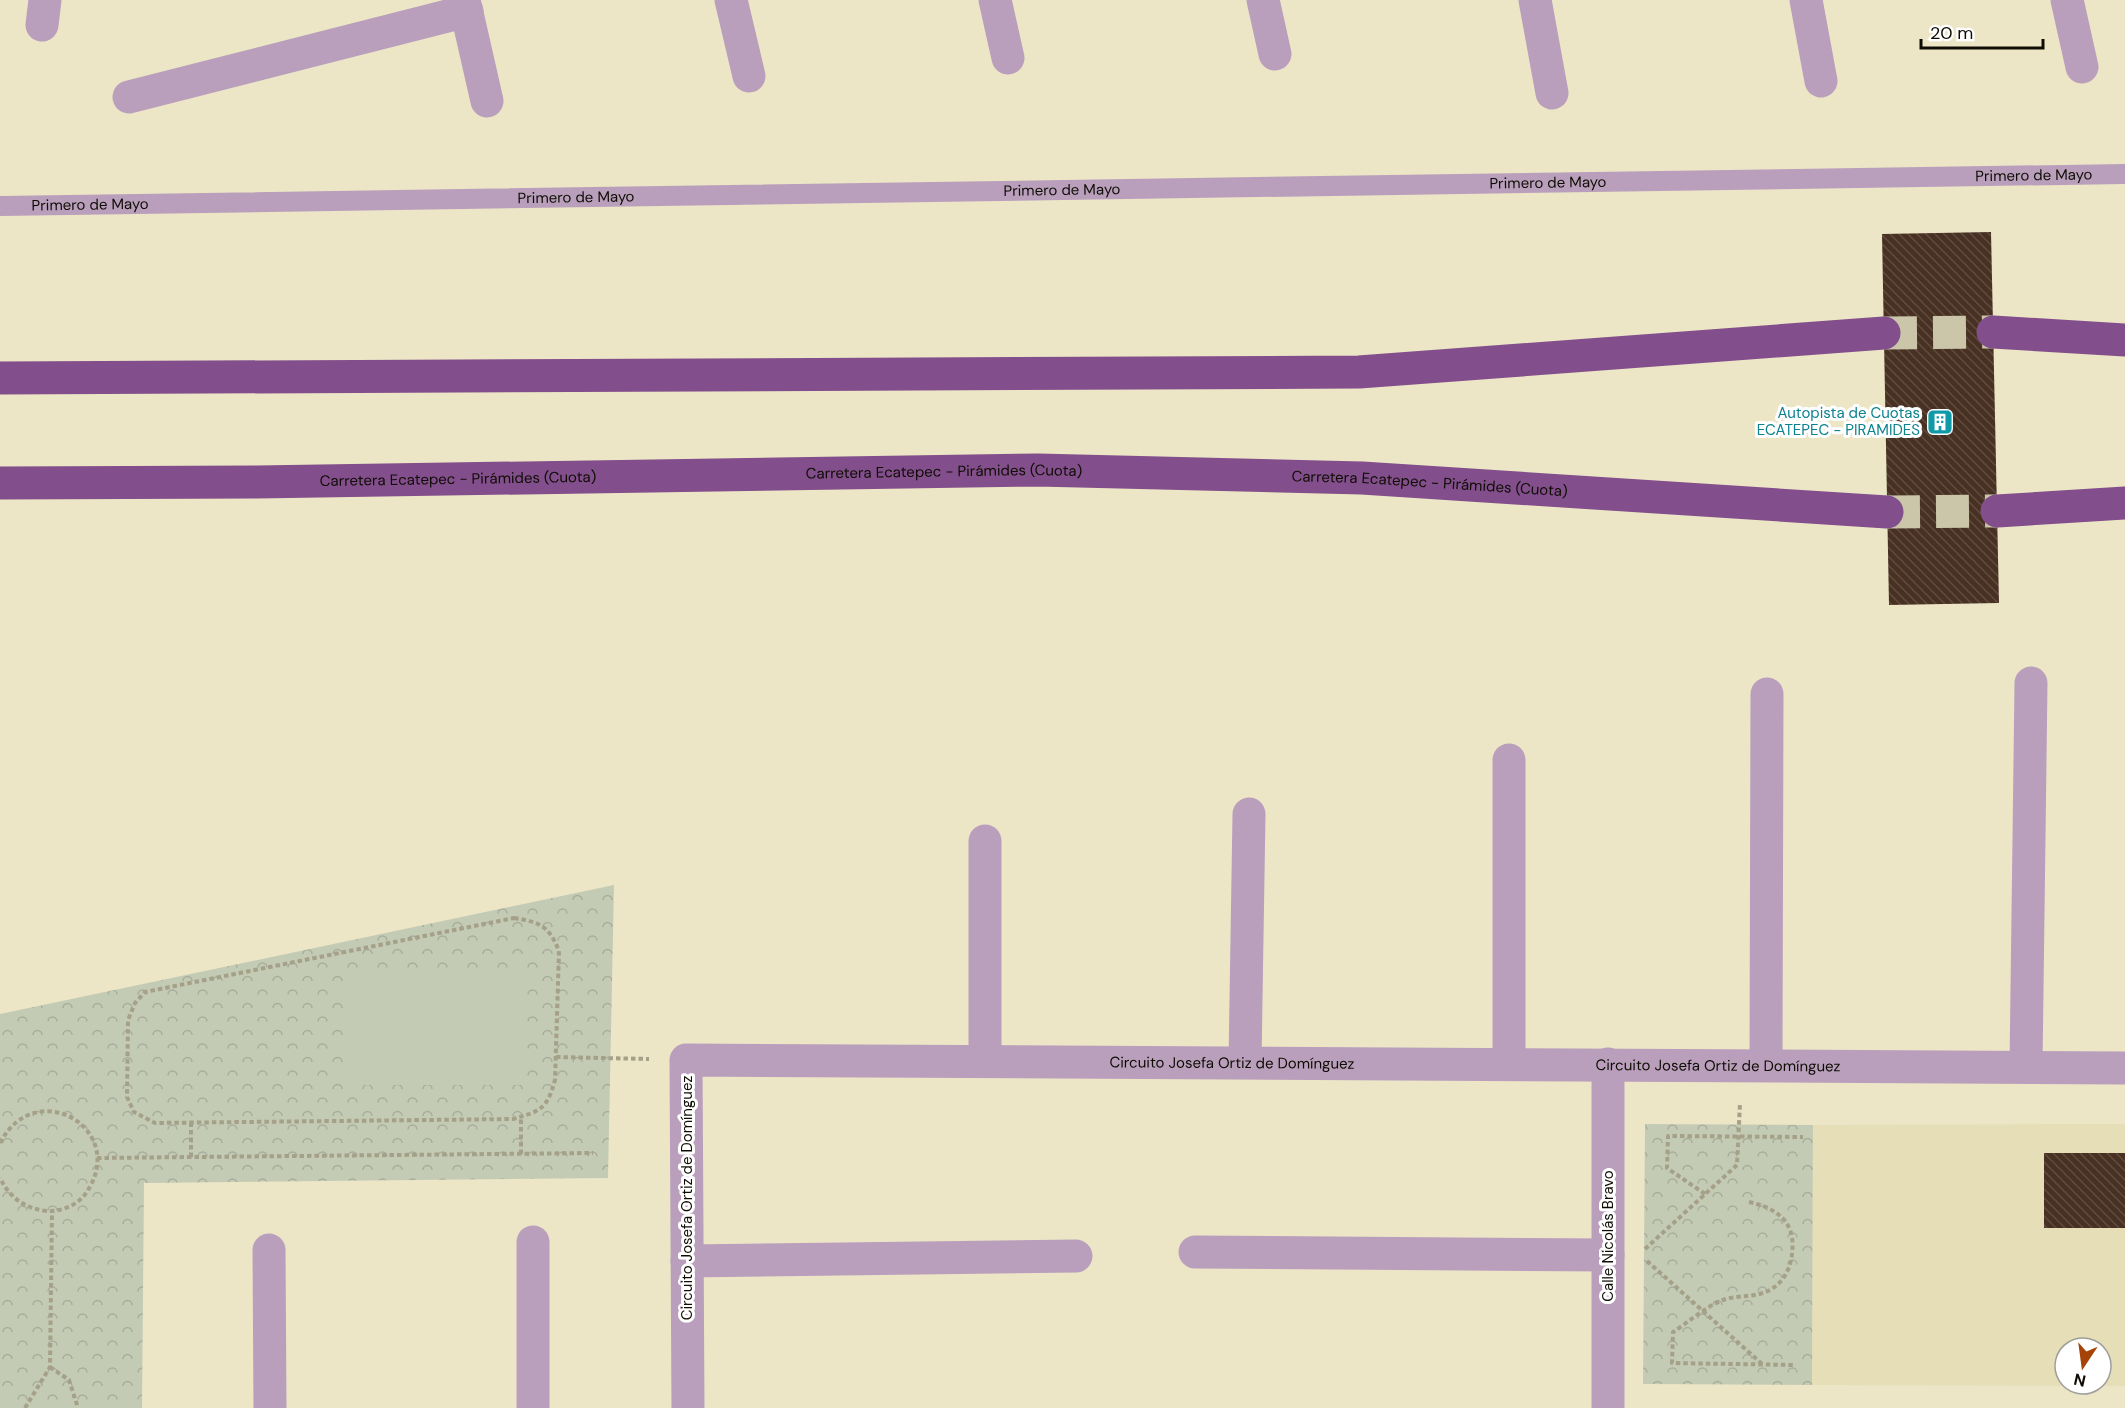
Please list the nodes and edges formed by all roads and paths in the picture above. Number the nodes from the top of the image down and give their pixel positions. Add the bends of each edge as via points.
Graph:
1 (731, 0) edge
2 (995, 0) edge
3 (1263, 0) edge
4 (1535, 0) edge
5 (1806, 0) edge
6 (2067, 0) edge
7 (465, 6) edge
8 (1275, 54) dead end
9 (1008, 58) dead end
10 (2082, 67) dead end
11 (749, 76) dead end
12 (1821, 81) dead end
13 (1552, 93) dead end
14 (129, 97) dead end
15 (487, 101) dead end
16 (2125, 174) edge
17 (0, 206) edge
18 (1994, 332) tunnel mouth
19 (1884, 333) tunnel mouth
20 (2125, 340) edge
21 (0, 378) edge
22 (0, 483) edge
23 (2125, 503) edge
24 (1997, 511) tunnel mouth
25 (1887, 512) tunnel mouth
26 (2031, 683) dead end
27 (1767, 694) dead end
28 (1509, 760) dead end
29 (1249, 814) dead end
30 (985, 841) dead end
31 (556, 1057) junction
32 (686, 1060) junction
33 (986, 1060) junction
34 (1245, 1062) junction
35 (1509, 1063) junction
36 (1608, 1064) junction
37 (1754, 1065) junction
38 (2026, 1067) junction
39 (2125, 1068) edge
40 (521, 1117) junction
41 (191, 1122) junction
42 (1739, 1137) junction
43 (1803, 1137) dead end
44 (0, 1143) edge
45 (593, 1153) dead end
46 (521, 1154) junction
47 (191, 1157) junction
48 (97, 1158) junction
49 (0, 1178) edge
50 (1705, 1194) junction
51 (1749, 1202) dead end
52 (52, 1211) junction
53 (533, 1242) dead end
54 (269, 1250) dead end
55 (1195, 1252) dead end
56 (1608, 1255) junction
57 (1076, 1256) dead end
58 (687, 1261) junction
59 (1704, 1312) junction
60 (1762, 1364) junction
61 (1794, 1365) dead end
62 (50, 1367) junction
63 (25, 1408) edge
64 (78, 1408) edge
65 (270, 1408) edge
66 (533, 1408) edge
67 (688, 1408) edge
68 (1608, 1408) edge

1 - 11 street
2 - 9 street
3 - 8 street
4 - 13 street
5 - 12 street
6 - 10 street
7 - 14 street
7 - 15 street
16 - 17 lane, Primero de Mayo
18 - 20 highway
19 - 21 highway via 1359,372
22 - 25 highway, Carretera Ecatepec - Pirámides (Cuota) via 1038,470 1362,478
23 - 24 highway
26 - 38 street
27 - 37 street
28 - 35 street
29 - 34 street
30 - 33 street
31 - 32 path
31 - 40 path via 549,1100 535,1113
31 - 41 path via 559,951 552,934 536,921 514,918 146,992 135,1003 128,1020 127,1097 134,1112 155,1123
32 - 33 street, Circuito Josefa Ortiz de Domínguez
32 - 58 street, Circuito Josefa Ortiz de Domínguez
33 - 34 street, Circuito Josefa Ortiz de Domínguez
34 - 35 street, Circuito Josefa Ortiz de Domínguez
35 - 36 street, Circuito Josefa Ortiz de Domínguez
36 - 37 street, Circuito Josefa Ortiz de Domínguez
36 - 56 street, Calle Nicolás Bravo
37 - 38 street, Circuito Josefa Ortiz de Domínguez
37 - 42 path
38 - 39 street, Circuito Josefa Ortiz de Domínguez
40 - 41 path
40 - 46 path
41 - 47 path
42 - 43 path
42 - 50 path via 1737,1165
42 - 50 path via 1668,1136 1667,1168
44 - 48 path via 18,1119 47,1110 78,1121 91,1134
45 - 46 path
46 - 47 path
47 - 48 path
48 - 52 path via 93,1183 83,1198 68,1208
49 - 52 path via 18,1202
50 - 59 path via 1639,1255
51 - 59 path via 1780,1215 1791,1231 1794,1252 1788,1272 1777,1286 1762,1293 1722,1300
52 - 62 path
53 - 66 street
54 - 65 street
55 - 56 street
56 - 68 street, Calle Nicolás Bravo
57 - 58 street
58 - 67 street, Circuito Josefa Ortiz de Domínguez
59 - 60 path
59 - 60 path via 1673,1332 1671,1363
60 - 61 path
62 - 63 path
62 - 64 path via 69,1380

